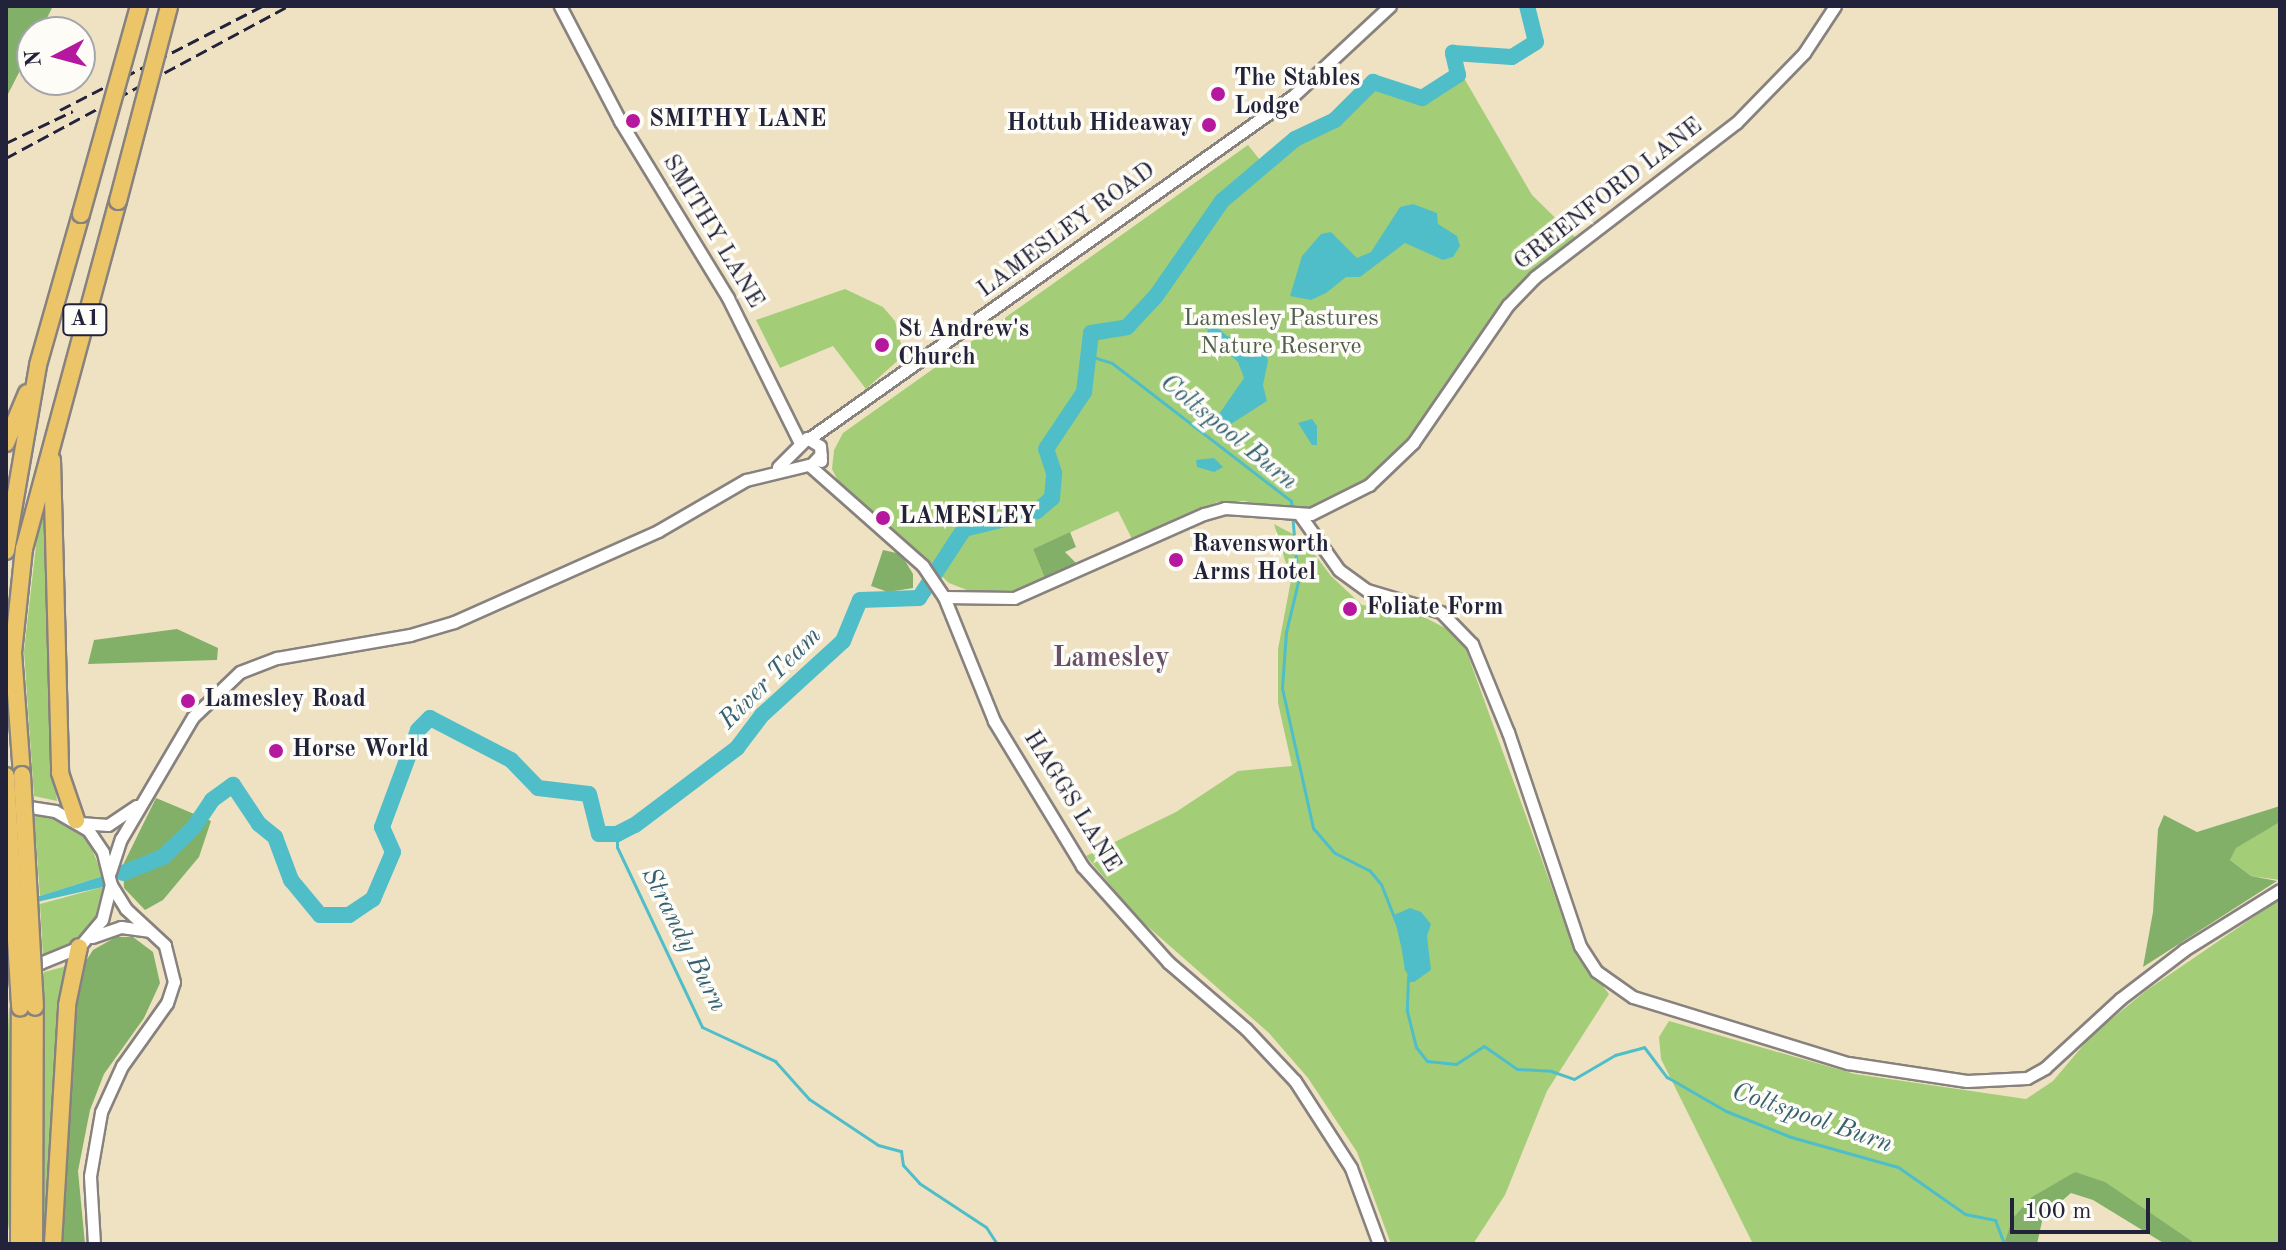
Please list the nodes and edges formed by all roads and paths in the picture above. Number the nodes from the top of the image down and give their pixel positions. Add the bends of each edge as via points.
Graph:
1 (139, 6) edge
2 (169, 6) edge
3 (560, 6) edge
4 (1390, 6) edge
5 (1835, 6) edge
6 (38, 365) junction
7 (837, 423) junction
8 (52, 438) junction
9 (805, 440) junction
10 (6, 443) edge
11 (821, 452) junction
12 (794, 454) junction
13 (806, 465) junction
14 (772, 470) junction
15 (832, 483) junction
16 (1300, 515) junction
17 (6, 551) edge
18 (943, 595) junction
19 (11, 774) edge
20 (145, 797) junction
21 (6, 806) edge
22 (78, 821) junction
23 (110, 872) junction
24 (111, 885) junction
25 (2280, 890) edge
26 (150, 931) junction
27 (85, 943) junction
28 (6, 963) edge
29 (28, 1008) junction
30 (19, 1244) edge
31 (34, 1244) edge
32 (53, 1244) edge
33 (94, 1244) edge
34 (1379, 1244) edge

1 - 6 highway, A1, bridge
2 - 8 highway, A1, bridge
3 - 9 street, SMITHY LANE
4 - 7 street, LAMESLEY ROAD via 1293,96
5 - 16 street, GREENFORD LANE via 1804,53 1736,123 1535,277 1508,305 1392,466 1351,497
6 - 10 highway
6 - 17 highway, A1
7 - 9 street, LAMESLEY ROAD
7 - 11 street, LAMESLEY ROAD
8 - 19 highway, A1 via 24,549 13,653
8 - 22 highway via 60,773
9 - 11 street, SMITHY LANE
9 - 12 street
11 - 13 street, LAMESLEY ROAD
11 - 15 street, HAGGS LANE
12 - 13 street, HAGGS LANE
12 - 14 street
13 - 14 street
13 - 15 street, HAGGS LANE
14 - 20 street via 658,531 454,622 277,658 240,672 201,706
15 - 18 street, HAGGS LANE via 923,566
16 - 18 street, GREENFORD LANE via 1225,508 1014,598
16 - 25 street via 1339,570 1367,590 1441,612 1472,644 1508,732 1580,946 1596,971 1633,997 1848,1063 1967,1081 2027,1078 2173,958
18 - 34 street, HAGGS LANE via 994,721 1082,866 1168,962 1246,1029 1295,1081 1351,1168
19 - 29 highway, A1, bridge
20 - 22 street via 115,822
20 - 23 street
21 - 22 street via 43,808
22 - 23 street via 99,843
23 - 24 street
24 - 26 street via 126,909
24 - 27 street via 108,908
26 - 27 street via 121,927
26 - 33 street via 169,951 174,982 167,1003 122,1066 101,1112 90,1176
27 - 28 street via 40,963
27 - 32 highway via 67,995
29 - 30 highway, A1
29 - 31 highway, A1

